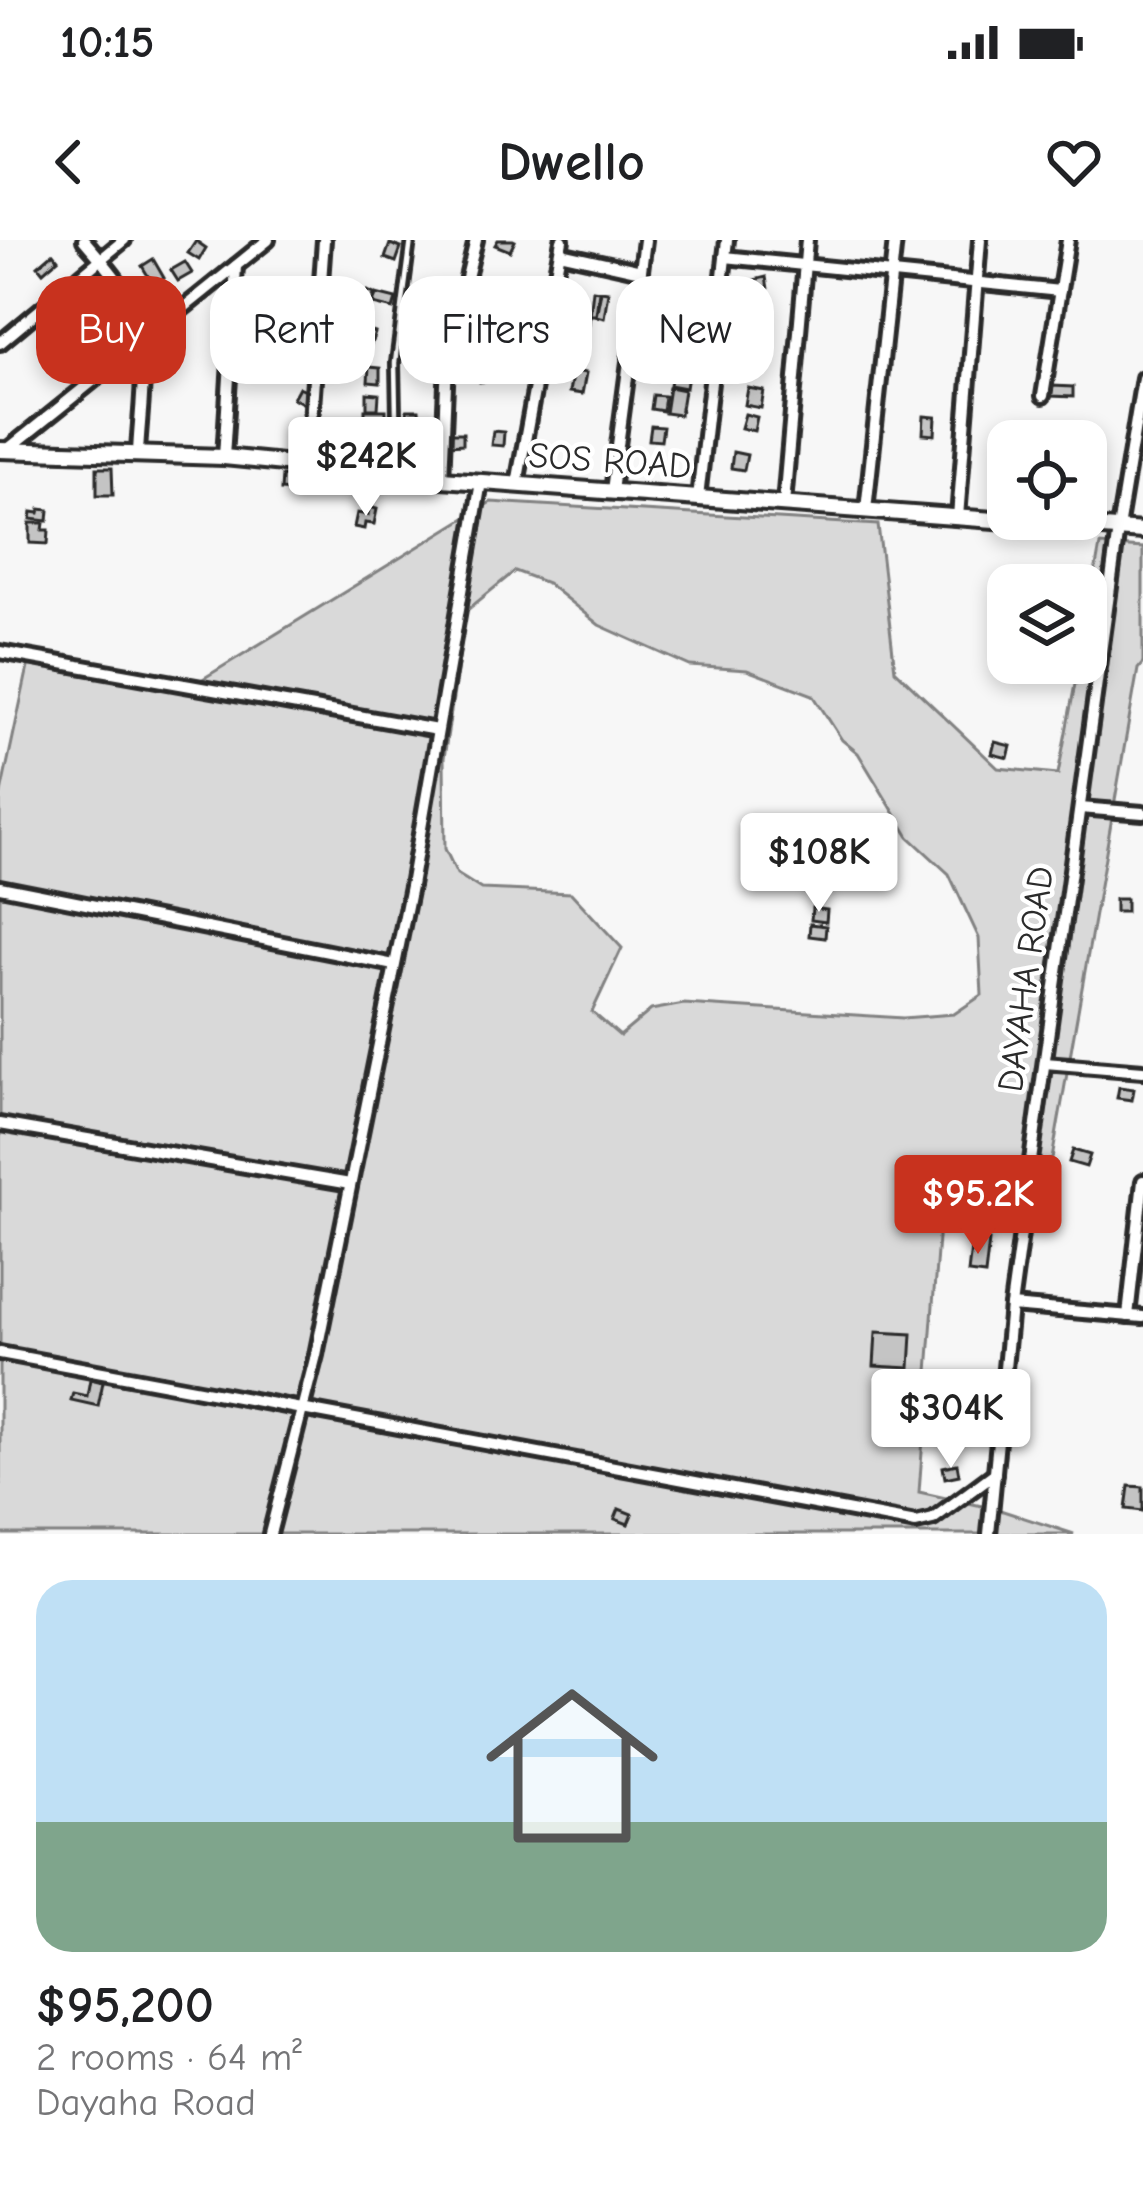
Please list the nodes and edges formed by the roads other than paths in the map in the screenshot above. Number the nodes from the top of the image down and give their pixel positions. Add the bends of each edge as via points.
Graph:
1 (84, 240) edge
2 (124, 240) edge
3 (268, 240) edge
4 (324, 240) edge
5 (411, 240) edge
6 (476, 240) edge
7 (645, 240) edge
8 (727, 240) edge
9 (807, 240) edge
10 (895, 240) edge
11 (980, 240) edge
12 (1068, 240) edge
13 (561, 247) edge
14 (725, 257) junction
15 (100, 260) junction
16 (805, 265) junction
17 (236, 266) junction
18 (641, 271) junction
19 (892, 274) junction
20 (112, 276) edge
21 (975, 282) junction
22 (1060, 291) junction
23 (186, 306) edge
24 (0, 343) edge
25 (1143, 378) edge
26 (88, 384) edge
27 (140, 384) edge
28 (1043, 396) dead end
29 (4, 450) edge
30 (138, 453) junction
31 (224, 457) junction
32 (308, 464) junction
33 (397, 474) junction
34 (442, 479) junction
35 (481, 482) junction
36 (517, 484) junction
37 (612, 491) junction
38 (698, 498) junction
39 (784, 504) junction
40 (866, 510) junction
41 (958, 517) junction
42 (1118, 529) junction
43 (1143, 531) edge
44 (0, 652) edge
45 (437, 730) junction
46 (1080, 808) junction
47 (1143, 813) edge
48 (0, 887) edge
49 (394, 964) junction
50 (1045, 1063) junction
51 (1143, 1071) edge
52 (0, 1124) edge
53 (1143, 1181) edge
54 (350, 1184) junction
55 (1012, 1306) junction
56 (1128, 1316) junction
57 (1143, 1317) edge
58 (0, 1353) edge
59 (303, 1407) junction
60 (995, 1473) junction
61 (270, 1534) edge
62 (989, 1534) edge

1 - 15 street
2 - 15 street
3 - 17 street
4 - 32 street
5 - 33 lane via 395,363
6 - 34 street via 447,361
7 - 18 street
8 - 14 street
9 - 16 street
10 - 19 street
11 - 21 street
12 - 22 street
13 - 18 street
13 - 36 street
14 - 16 street
14 - 38 street
15 - 20 street
15 - 24 street
16 - 19 street
16 - 39 street
17 - 23 street
17 - 31 street
18 - 37 street
19 - 21 street
19 - 40 street
21 - 22 street
21 - 41 street
22 - 28 street
25 - 42 street, DAYAHA ROAD
26 - 29 street
27 - 30 street
29 - 30 street, SOS ROAD
30 - 31 street, SOS ROAD
31 - 32 street, SOS ROAD
32 - 33 street, SOS ROAD
33 - 34 street, SOS ROAD
34 - 35 street, SOS ROAD
35 - 36 street, SOS ROAD
35 - 45 street
36 - 37 street, SOS ROAD
37 - 38 street, SOS ROAD
38 - 39 street, SOS ROAD
39 - 40 street, SOS ROAD
40 - 41 street, SOS ROAD
41 - 42 street, SOS ROAD
42 - 43 street, SOS ROAD
42 - 46 street, DAYAHA ROAD
44 - 45 street
45 - 49 street
46 - 47 street
46 - 50 street, DAYAHA ROAD
48 - 49 street
49 - 54 street
50 - 51 street
50 - 55 street, DAYAHA ROAD
52 - 54 street
53 - 56 street
54 - 59 street
55 - 56 street
55 - 60 street, DAYAHA ROAD
56 - 57 street
58 - 59 street
59 - 60 street via 916,1523
59 - 61 street
60 - 62 street, DAYAHA ROAD

